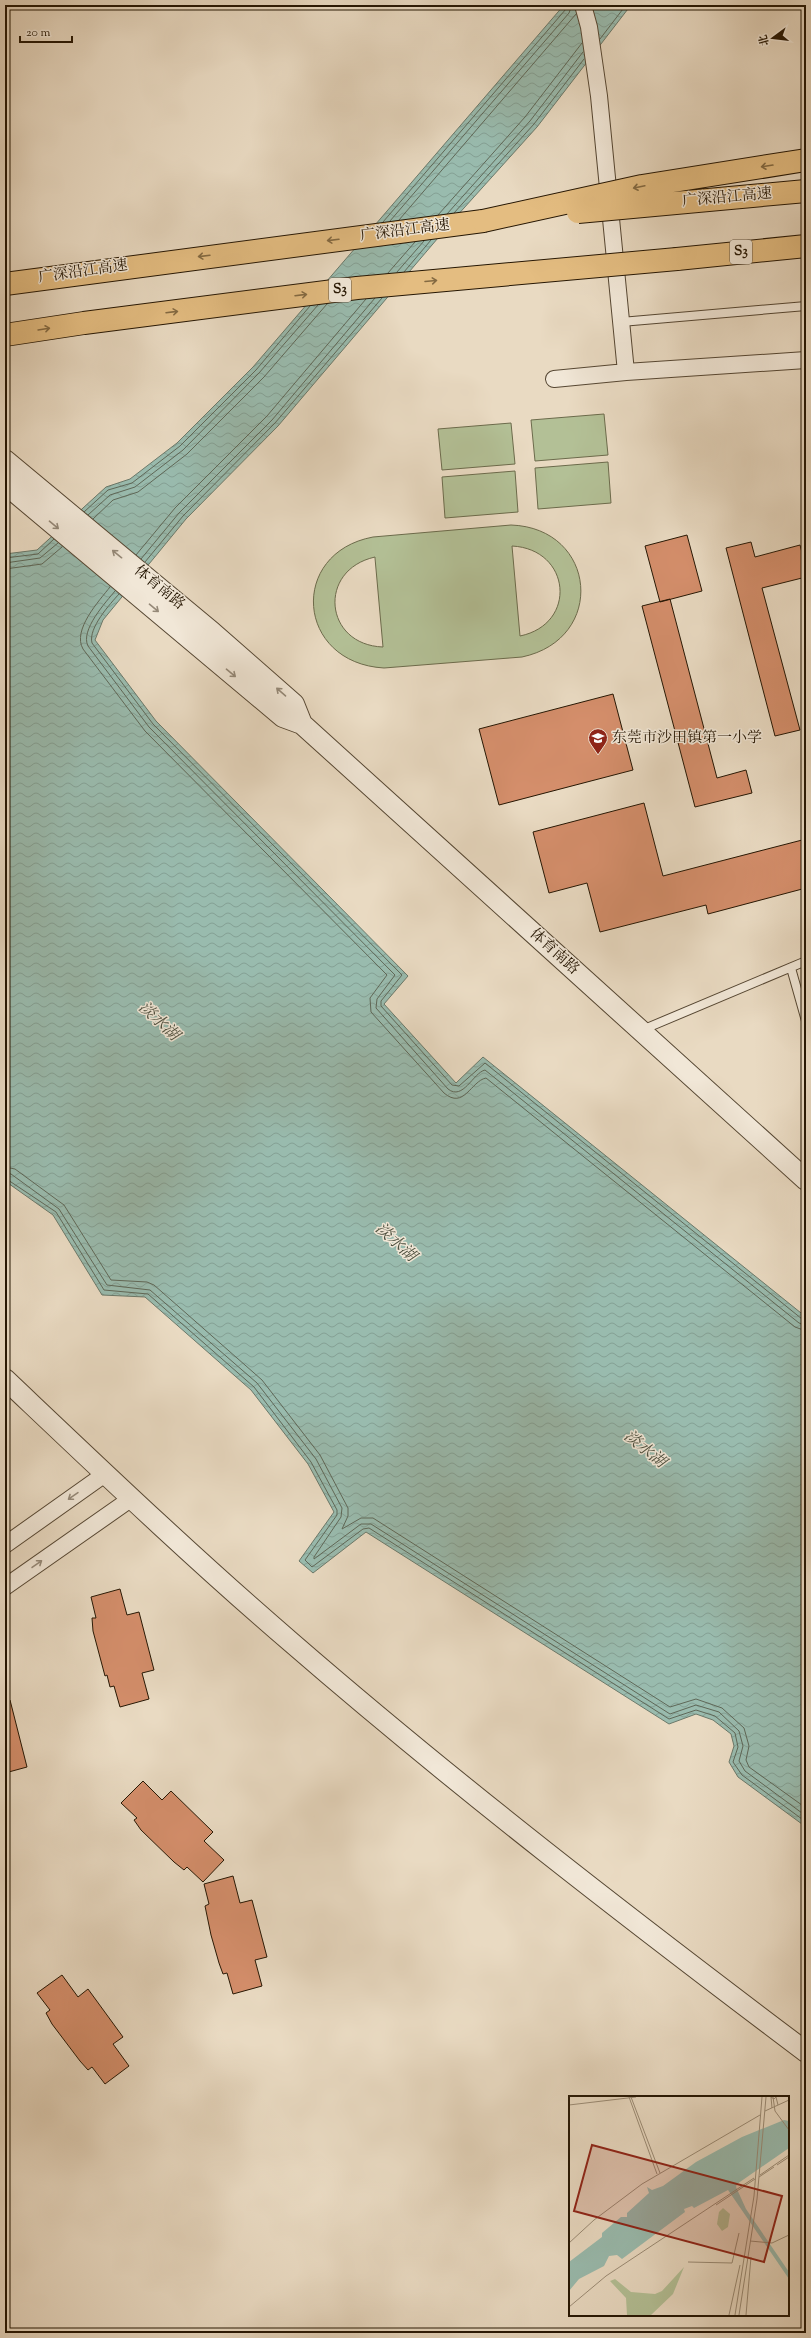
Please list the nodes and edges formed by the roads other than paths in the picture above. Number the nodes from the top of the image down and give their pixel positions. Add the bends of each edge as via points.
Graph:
1 (583, 5) edge
2 (806, 160) edge
3 (806, 191) edge
4 (483, 221) junction
5 (806, 246) edge
6 (677, 259) junction
7 (806, 261) edge
8 (5, 284) edge
9 (806, 306) edge
10 (621, 322) junction
11 (5, 335) edge
12 (806, 360) edge
13 (626, 372) junction
14 (554, 379) dead end
15 (5, 460) edge
16 (5, 484) edge
17 (29, 493) junction
18 (806, 961) edge
19 (791, 968) junction
20 (806, 1021) edge
21 (641, 1030) junction
22 (806, 1180) edge
23 (5, 1380) edge
24 (105, 1474) junction
25 (132, 1498) junction
26 (5, 1545) edge
27 (5, 1587) edge
28 (806, 2052) edge

1 - 10 street via 589,27 599,96
2 -> 4 highway, bridge via 642,186
3 - 4 highway, 广深沿江高速, bridge
4 -> 8 highway, 广深沿江高速
5 - 6 highway, S3
6 - 7 highway
11 -> 6 highway, S3, bridge via 357,288
9 - 10 lane
10 - 13 street
12 - 13 street
13 - 14 street
15 - 17 street, 体育南路
16 - 17 street, 体育南路
17 - 21 street, 体育南路 via 207,640 283,717 302,724
18 - 19 lane
19 - 20 lane
19 - 21 lane
21 - 22 street, 体育南路
23 - 24 street
24 - 25 street
24 -> 26 street
27 -> 25 street
25 - 28 street via 291,1642 478,1799

